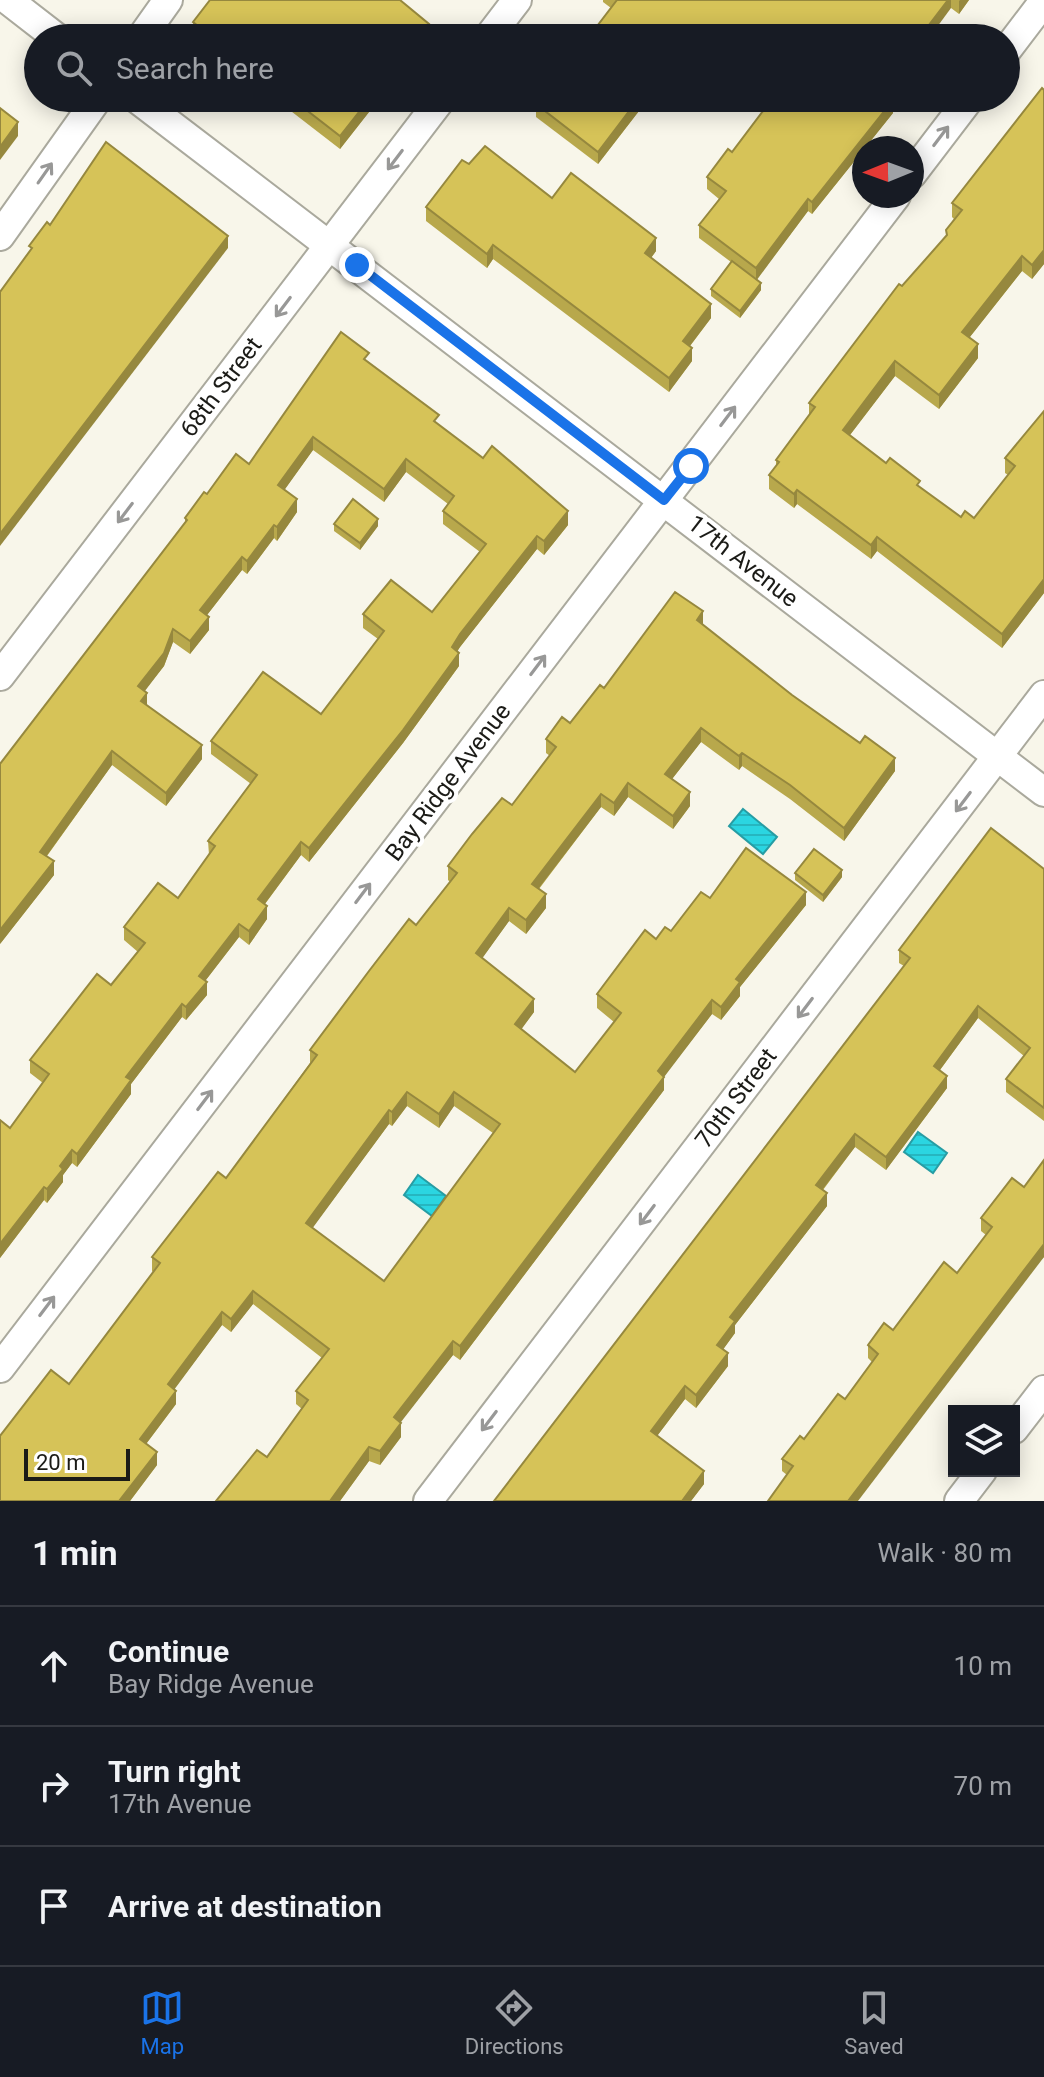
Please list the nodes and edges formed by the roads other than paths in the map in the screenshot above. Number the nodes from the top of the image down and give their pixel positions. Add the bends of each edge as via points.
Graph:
1 (8, 0) edge
2 (168, 0) edge
3 (517, 0) edge
4 (1044, 1) edge
5 (39, 24) edge
6 (151, 24) edge
7 (499, 24) edge
8 (1020, 33) edge
9 (88, 112) edge
10 (155, 112) edge
11 (431, 112) edge
12 (959, 112) edge
13 (924, 158) edge
14 (887, 208) edge
15 (0, 236) edge
16 (331, 245) junction
17 (664, 500) junction
18 (0, 676) edge
19 (1044, 695) edge
20 (998, 756) junction
21 (1044, 792) edge
22 (0, 1368) edge
23 (1044, 1390) edge
24 (1020, 1421) edge
25 (977, 1477) edge
26 (428, 1501) edge
27 (959, 1501) edge

1 - 5 street
2 - 6 street
3 - 7 street
4 - 8 street
15 -> 9 street
10 - 16 street, 17th Avenue
11 -> 16 street, 68th Street
13 -> 12 street
17 -> 14 street, Bay Ridge Avenue
16 - 17 street, 17th Avenue
16 -> 18 street, 68th Street
17 - 20 street, 17th Avenue
22 -> 17 street, Bay Ridge Avenue
19 - 20 street, 70th Street
20 - 21 street, 17th Avenue
20 -> 26 street, 70th Street
23 - 24 street
25 - 27 street

